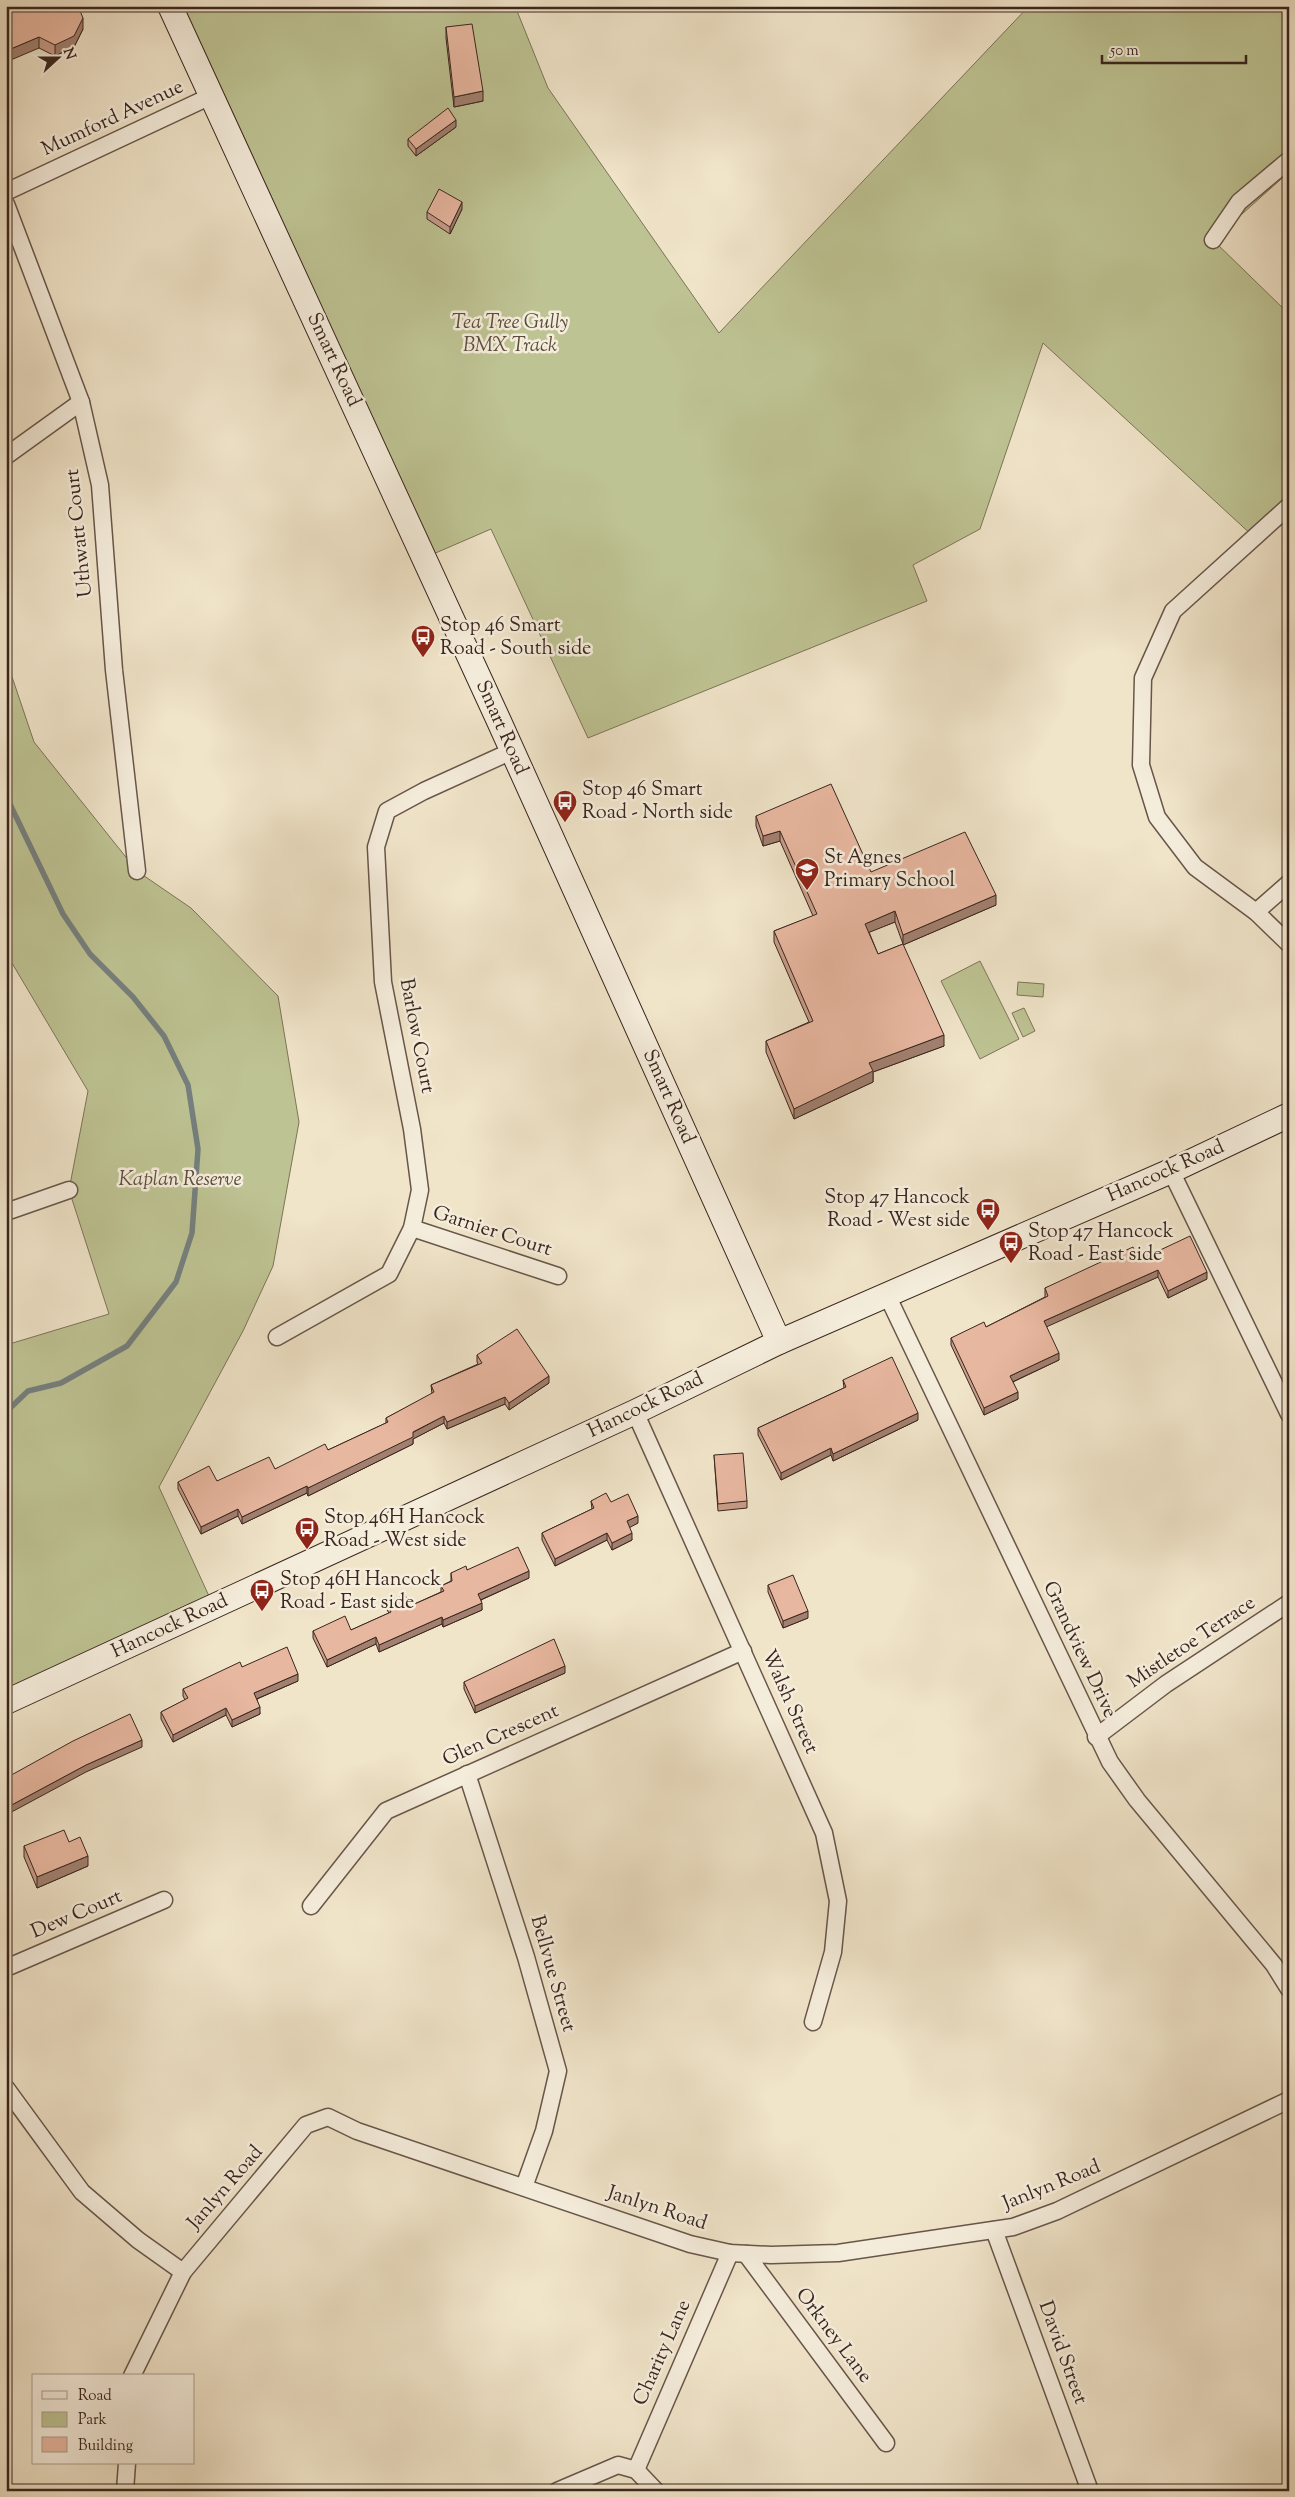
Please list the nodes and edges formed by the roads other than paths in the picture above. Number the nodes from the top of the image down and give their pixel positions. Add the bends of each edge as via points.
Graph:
1 (170, 6) edge
2 (211, 96) junction
3 (1289, 160) edge
4 (6, 192) edge
5 (6, 204) edge
6 (1213, 240) dead end
7 (80, 402) junction
8 (6, 456) edge
9 (1289, 506) edge
10 (512, 751) junction
11 (137, 871) dead end
12 (1289, 883) edge
13 (1256, 912) junction
14 (1289, 944) edge
15 (1289, 1115) edge
16 (1171, 1171) junction
17 (70, 1190) dead end
18 (6, 1212) edge
19 (412, 1228) junction
20 (558, 1276) dead end
21 (887, 1295) junction
22 (277, 1338) dead end
23 (779, 1342) junction
24 (635, 1412) junction
25 (1289, 1414) edge
26 (1289, 1603) edge
27 (743, 1651) junction
28 (6, 1702) edge
29 (1096, 1736) junction
30 (467, 1774) junction
31 (164, 1900) dead end
32 (311, 1906) dead end
33 (6, 1968) edge
34 (1289, 1989) edge
35 (813, 2022) dead end
36 (6, 2088) edge
37 (1289, 2100) edge
38 (524, 2187) junction
39 (994, 2230) junction
40 (738, 2254) junction
41 (182, 2272) junction
42 (133, 2374) edge
43 (886, 2443) dead end
44 (127, 2464) edge
45 (636, 2470) junction
46 (125, 2491) edge
47 (556, 2491) edge
48 (656, 2491) edge
49 (1090, 2491) edge

1 - 2 main road, Smart Road
2 - 4 street, Mumford Avenue
2 - 10 main road, Smart Road
3 - 6 street via 1239,202
5 - 7 street, Uthwatt Court
7 - 8 street
7 - 11 street, Uthwatt Court via 100,485 114,670
9 - 13 street via 1173,611 1143,678 1141,765 1157,817 1195,867
10 - 19 street, Barlow Court via 387,811 376,847 384,982 412,1129 420,1190
10 - 23 main road, Smart Road
12 - 13 street
13 - 14 street
15 - 16 main road, Hancock Road
16 - 21 main road, Hancock Road
16 - 25 street
17 - 18 street
19 - 20 street, Garnier Court
19 - 22 street, Barlow Court via 389,1274
21 - 23 main road, Hancock Road
21 - 29 street, Grandview Drive
23 - 24 main road, Hancock Road
24 - 27 street, Walsh Street
24 - 28 main road, Hancock Road
26 - 29 street, Mistletoe Terrace via 1166,1684
27 - 30 street, Glen Crescent
27 - 35 street, Walsh Street via 824,1833 838,1901 833,1952
29 - 34 street, Grandview Drive via 1137,1800 1274,1965
30 - 32 street, Glen Crescent via 386,1811
30 - 38 street, Bellvue Street via 526,1957 558,2071 544,2131
31 - 33 street, Dew Court
36 - 41 street via 82,2192
37 - 39 street, Janlyn Road via 1057,2211 1014,2227
38 - 40 street, Janlyn Road via 690,2244
38 - 41 street, Janlyn Road via 357,2131 328,2117 306,2125
39 - 40 street, Janlyn Road via 838,2253
39 - 49 street, David Street
40 - 43 street, Orkney Lane
40 - 45 street, Charity Lane
41 - 42 street, Janlyn Road
44 - 46 street
45 - 47 street via 618,2465
45 - 48 street

